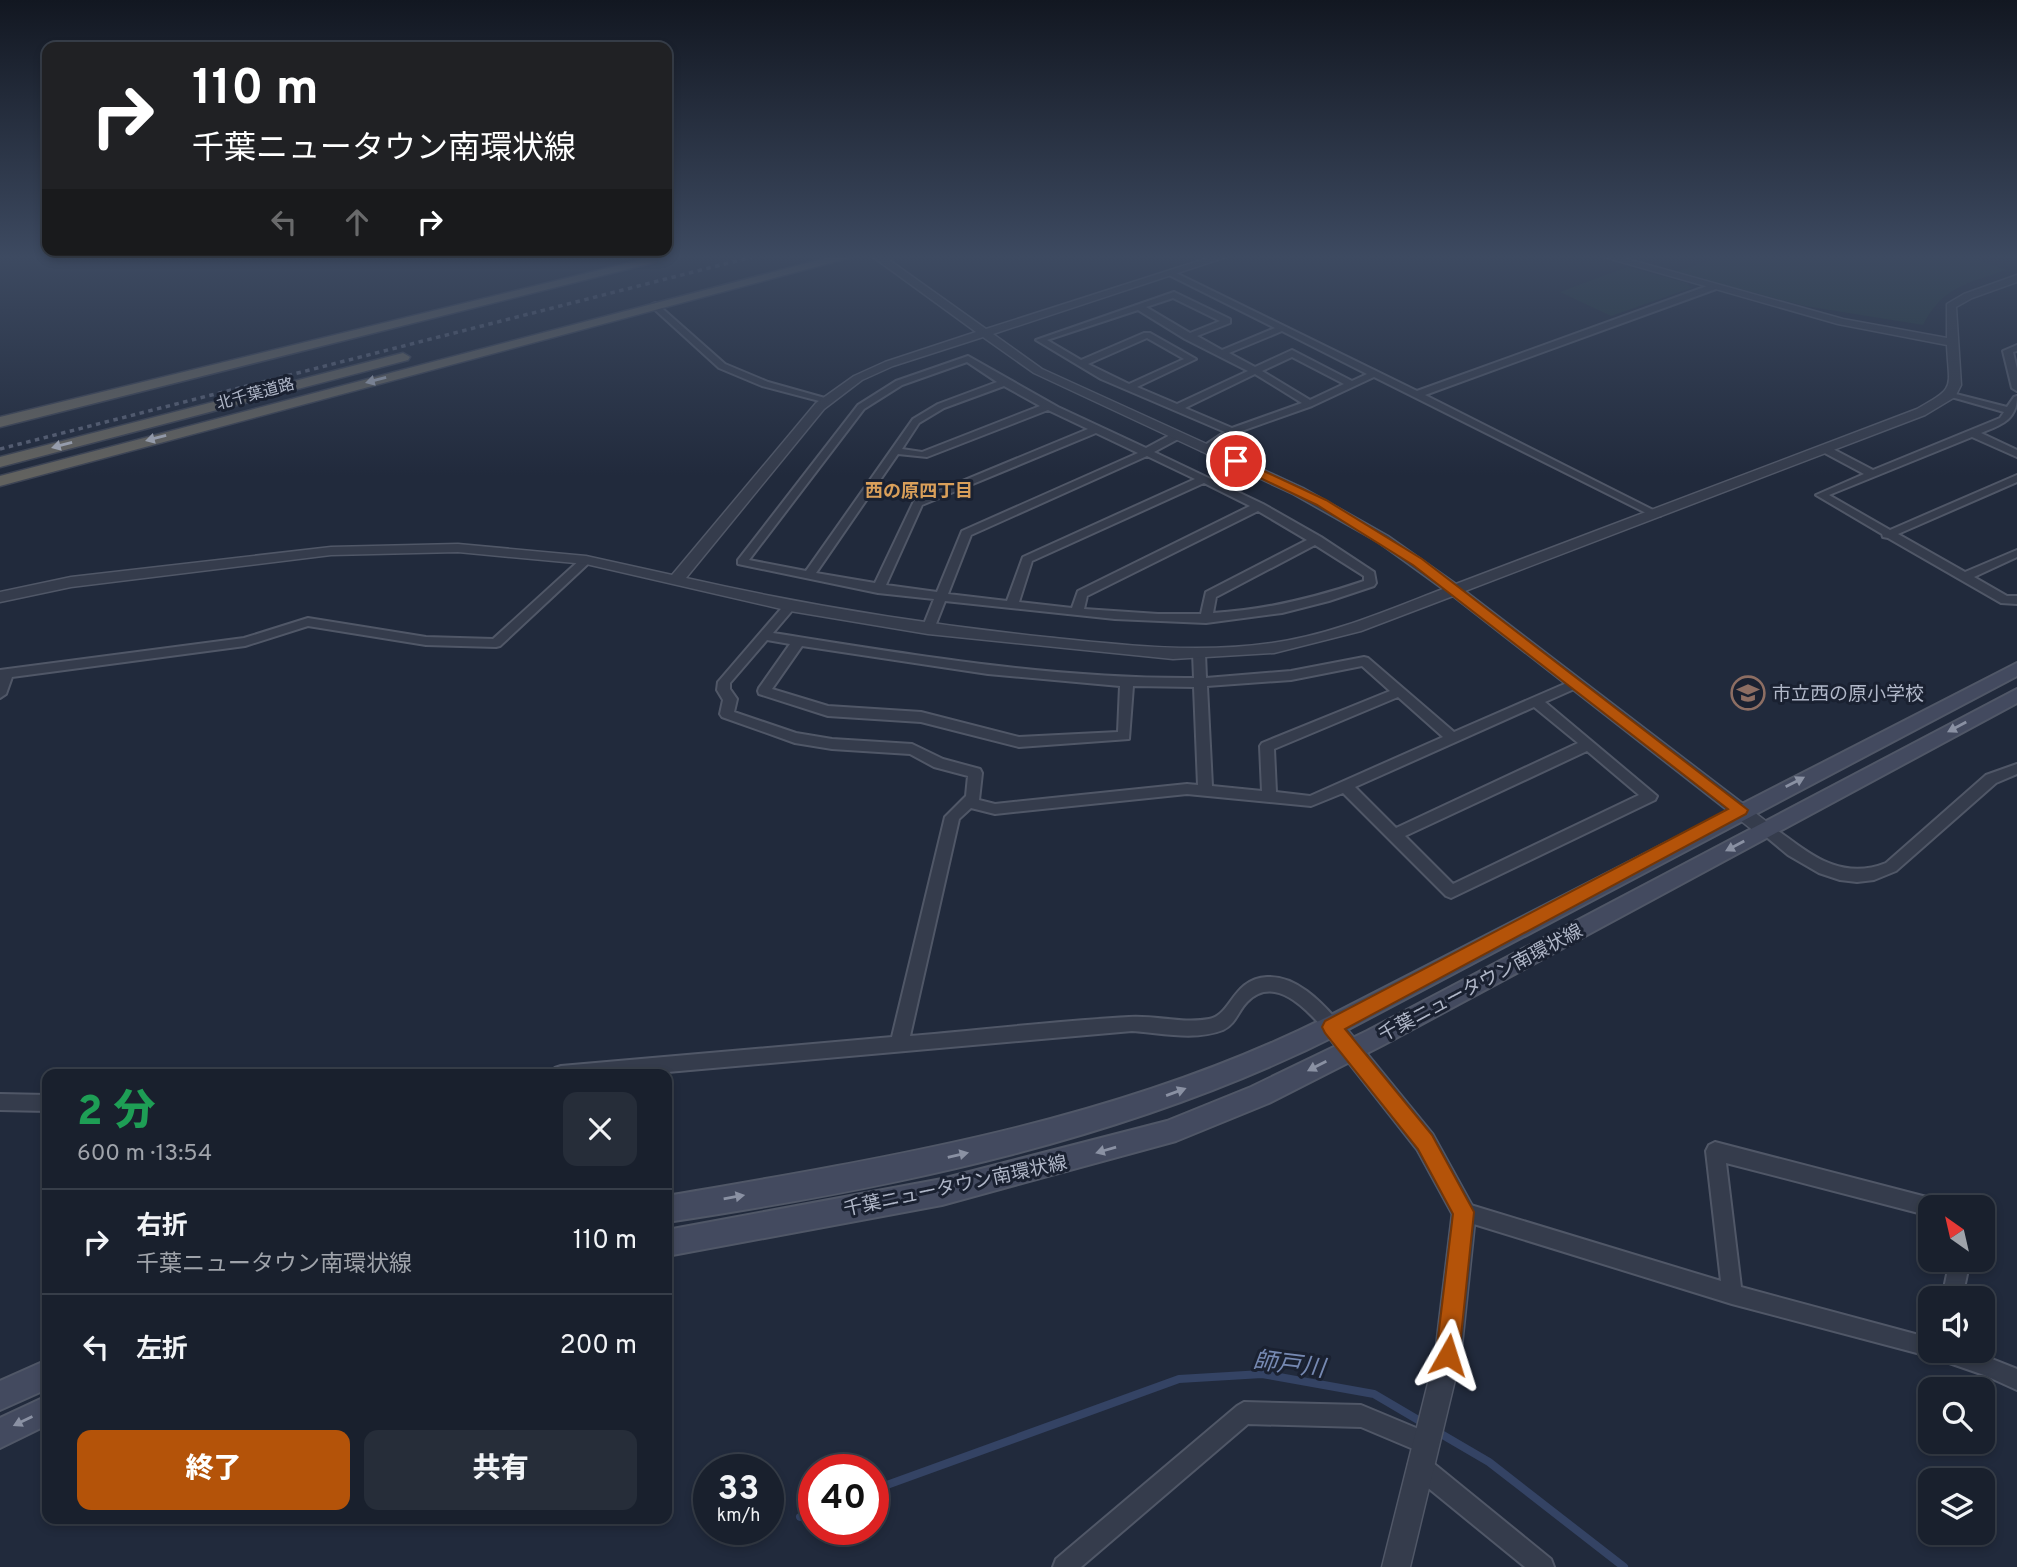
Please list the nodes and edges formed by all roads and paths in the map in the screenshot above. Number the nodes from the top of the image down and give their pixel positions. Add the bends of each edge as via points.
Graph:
1 (312, 330) edge
2 (373, 330) edge
3 (566, 330) edge
4 (683, 330) edge
5 (978, 330) edge
6 (995, 330) edge
7 (1068, 330) edge
8 (1177, 330) edge
9 (1205, 330) edge
10 (1276, 330) edge
11 (1285, 330) edge
12 (1594, 330) edge
13 (1883, 330) edge
14 (1951, 330) edge
15 (983, 334) junction
16 (1188, 337) junction
17 (1951, 342) junction
18 (2017, 348) edge
19 (414, 354) dead end
20 (1220, 354) junction
21 (1079, 364) junction
22 (1255, 372) junction
23 (2015, 373) edge
24 (1374, 374) junction
25 (1003, 383) junction
26 (1352, 384) junction
27 (1128, 388) junction
28 (2017, 388) edge
29 (1951, 394) junction
30 (1416, 395) junction
31 (827, 400) junction
32 (2017, 400) edge
33 (1308, 404) junction
34 (0, 406) edge
35 (1046, 407) junction
36 (1177, 408) junction
37 (2010, 411) junction
38 (0, 422) edge
39 (1095, 430) junction
40 (1232, 431) junction
41 (1973, 433) junction
42 (1176, 436) junction
43 (1206, 449) junction
44 (1825, 449) junction
45 (895, 450) junction
46 (2015, 452) edge
47 (1146, 453) junction
48 (0, 462) edge
49 (1871, 473) junction
50 (2017, 478) edge
51 (1203, 479) junction
52 (0, 481) edge
53 (1259, 506) junction
54 (1656, 514) junction
55 (1887, 535) junction
56 (1317, 539) junction
57 (2017, 553) edge
58 (586, 560) junction
59 (808, 576) junction
60 (1963, 578) junction
61 (676, 580) junction
62 (878, 589) junction
63 (1456, 591) junction
64 (0, 597) edge
65 (940, 598) junction
66 (2017, 600) edge
67 (1012, 605) junction
68 (790, 606) junction
69 (1077, 612) junction
70 (1206, 619) junction
71 (928, 629) junction
72 (764, 636) junction
73 (799, 641) junction
74 (1199, 653) junction
75 (2017, 668) edge
76 (3, 674) edge
77 (1127, 681) junction
78 (1576, 683) junction
79 (1202, 684) junction
80 (1399, 692) junction
81 (0, 694) edge
82 (2017, 695) edge
83 (1536, 701) junction
84 (1453, 738) junction
85 (1588, 744) junction
86 (2017, 769) edge
87 (1345, 786) junction
88 (1205, 789) junction
89 (1269, 796) junction
90 (971, 799) junction
91 (1740, 810) junction
92 (1765, 830) junction
93 (1394, 835) junction
94 (1332, 1027) junction
95 (899, 1045) junction
96 (1351, 1049) junction
97 (620, 1069) edge
98 (0, 1102) edge
99 (42, 1103) edge
100 (1918, 1204) edge
101 (672, 1208) edge
102 (1464, 1212) junction
103 (672, 1242) edge
104 (1732, 1294) junction
105 (1918, 1345) edge
106 (1978, 1363) edge
107 (42, 1376) edge
108 (2017, 1380) edge
109 (0, 1396) edge
110 (42, 1412) edge
111 (0, 1433) edge
112 (1422, 1455) junction
113 (1064, 1567) edge
114 (1396, 1567) edge
115 (1543, 1567) edge

1 - 34 highway
2 - 38 highway, 北千葉道路
3 -> 52 highway, 北千葉道路
4 - 31 street via 722,366 765,384
5 - 15 street
6 - 15 street
7 - 21 street via 1040,340
8 - 16 street
9 - 16 street
10 - 20 street
11 - 24 street
12 - 30 street
13 - 17 street
14 - 17 street
15 - 31 street via 875,369
15 - 42 street via 1038,371
16 - 20 street
17 - 29 street via 1957,376
18 - 23 street via 2008,351
19 -> 48 highway, 北千葉道路
20 - 22 street
21 - 27 street
21 - 27 street via 1147,335 1191,359
22 - 26 street via 1292,354
22 - 33 street
22 - 36 street
23 - 28 street
24 - 26 street
24 - 30 street
25 - 35 street
25 - 45 street via 929,412 916,421
25 - 59 street via 968,359 899,383 861,407 742,562
26 - 33 street
27 - 36 street
29 - 37 street
29 - 44 street via 1921,412
30 - 54 street
31 - 61 street
32 - 37 street
33 - 40 street
35 - 39 street
35 - 45 street via 923,455
36 - 40 street
37 - 41 street via 2004,420
39 - 47 street
39 - 62 street via 918,503
40 - 43 street
41 - 46 street
41 - 49 street
42 - 43 street
42 - 47 street
43 - 63 street via 1321,503 1383,539
44 - 49 street
44 - 54 street
45 - 59 street
47 - 51 street
47 - 65 street via 966,533
49 - 55 street via 1821,495
50 - 55 street
51 - 53 street
51 - 67 street via 1027,559
53 - 56 street
53 - 69 street via 1082,594
54 - 63 street
55 - 60 street
56 - 70 street via 1210,595
56 - 70 street via 1370,575 1370,583 1299,607
57 - 60 street
58 - 61 street
58 - 64 street via 458,548 331,551 82,580
58 - 76 street via 496,643 426,640 308,622 245,642
59 - 62 street
60 - 66 street via 2005,600
61 - 68 street
62 - 65 street
63 - 74 street via 1311,640 1274,648
63 - 78 street
65 - 67 street
65 - 71 street
67 - 69 street
68 - 71 street
68 - 72 street
69 - 70 street
71 - 74 street via 1123,650
72 - 73 street
72 - 90 street via 722,687 730,699 726,710 731,716 807,740 912,749 975,773
73 - 77 street via 964,666
73 - 77 street via 764,691 828,711 920,717 1019,742 1124,736
74 - 79 street
91 -> 75 main road, 千葉ニュータウン南環状線
76 - 81 street
77 - 79 street
78 - 83 street
78 - 91 street
79 - 80 street via 1286,678 1364,661
79 - 88 street
80 - 84 street
80 - 89 street via 1267,746
82 -> 92 main road, 千葉ニュータウン南環状線
83 - 84 street
83 - 85 street
84 - 87 street
85 - 93 street
85 - 93 street via 1650,796 1451,892
86 - 92 street via 1991,779 1877,875 1856,877 1817,866
87 - 89 street via 1311,801
87 - 93 street
88 - 89 street
88 - 90 street via 995,809 974,806
90 - 95 street via 952,817
91 - 92 street
91 - 94 main road, 千葉ニュータウン南環状線
92 -> 96 main road, 千葉ニュータウン南環状線
94 - 95 street via 1296,990 1268,984 1243,995 1223,1022 1210,1027 1132,1024
94 - 96 street
101 -> 94 main road, 千葉ニュータウン南環状線 via 946,1158 1074,1126 1244,1068
95 - 97 street
96 - 102 street via 1425,1142
96 -> 103 main road, 千葉ニュータウン南環状線 via 1260,1095 1167,1133 942,1192
98 - 99 street
100 - 104 street via 1715,1152
102 - 104 street
102 - 112 street via 1448,1355
104 - 105 street
106 - 108 street
107 - 109 main road
110 -> 111 main road
112 - 113 street via 1361,1416 1244,1413
112 - 114 street
112 - 115 street

